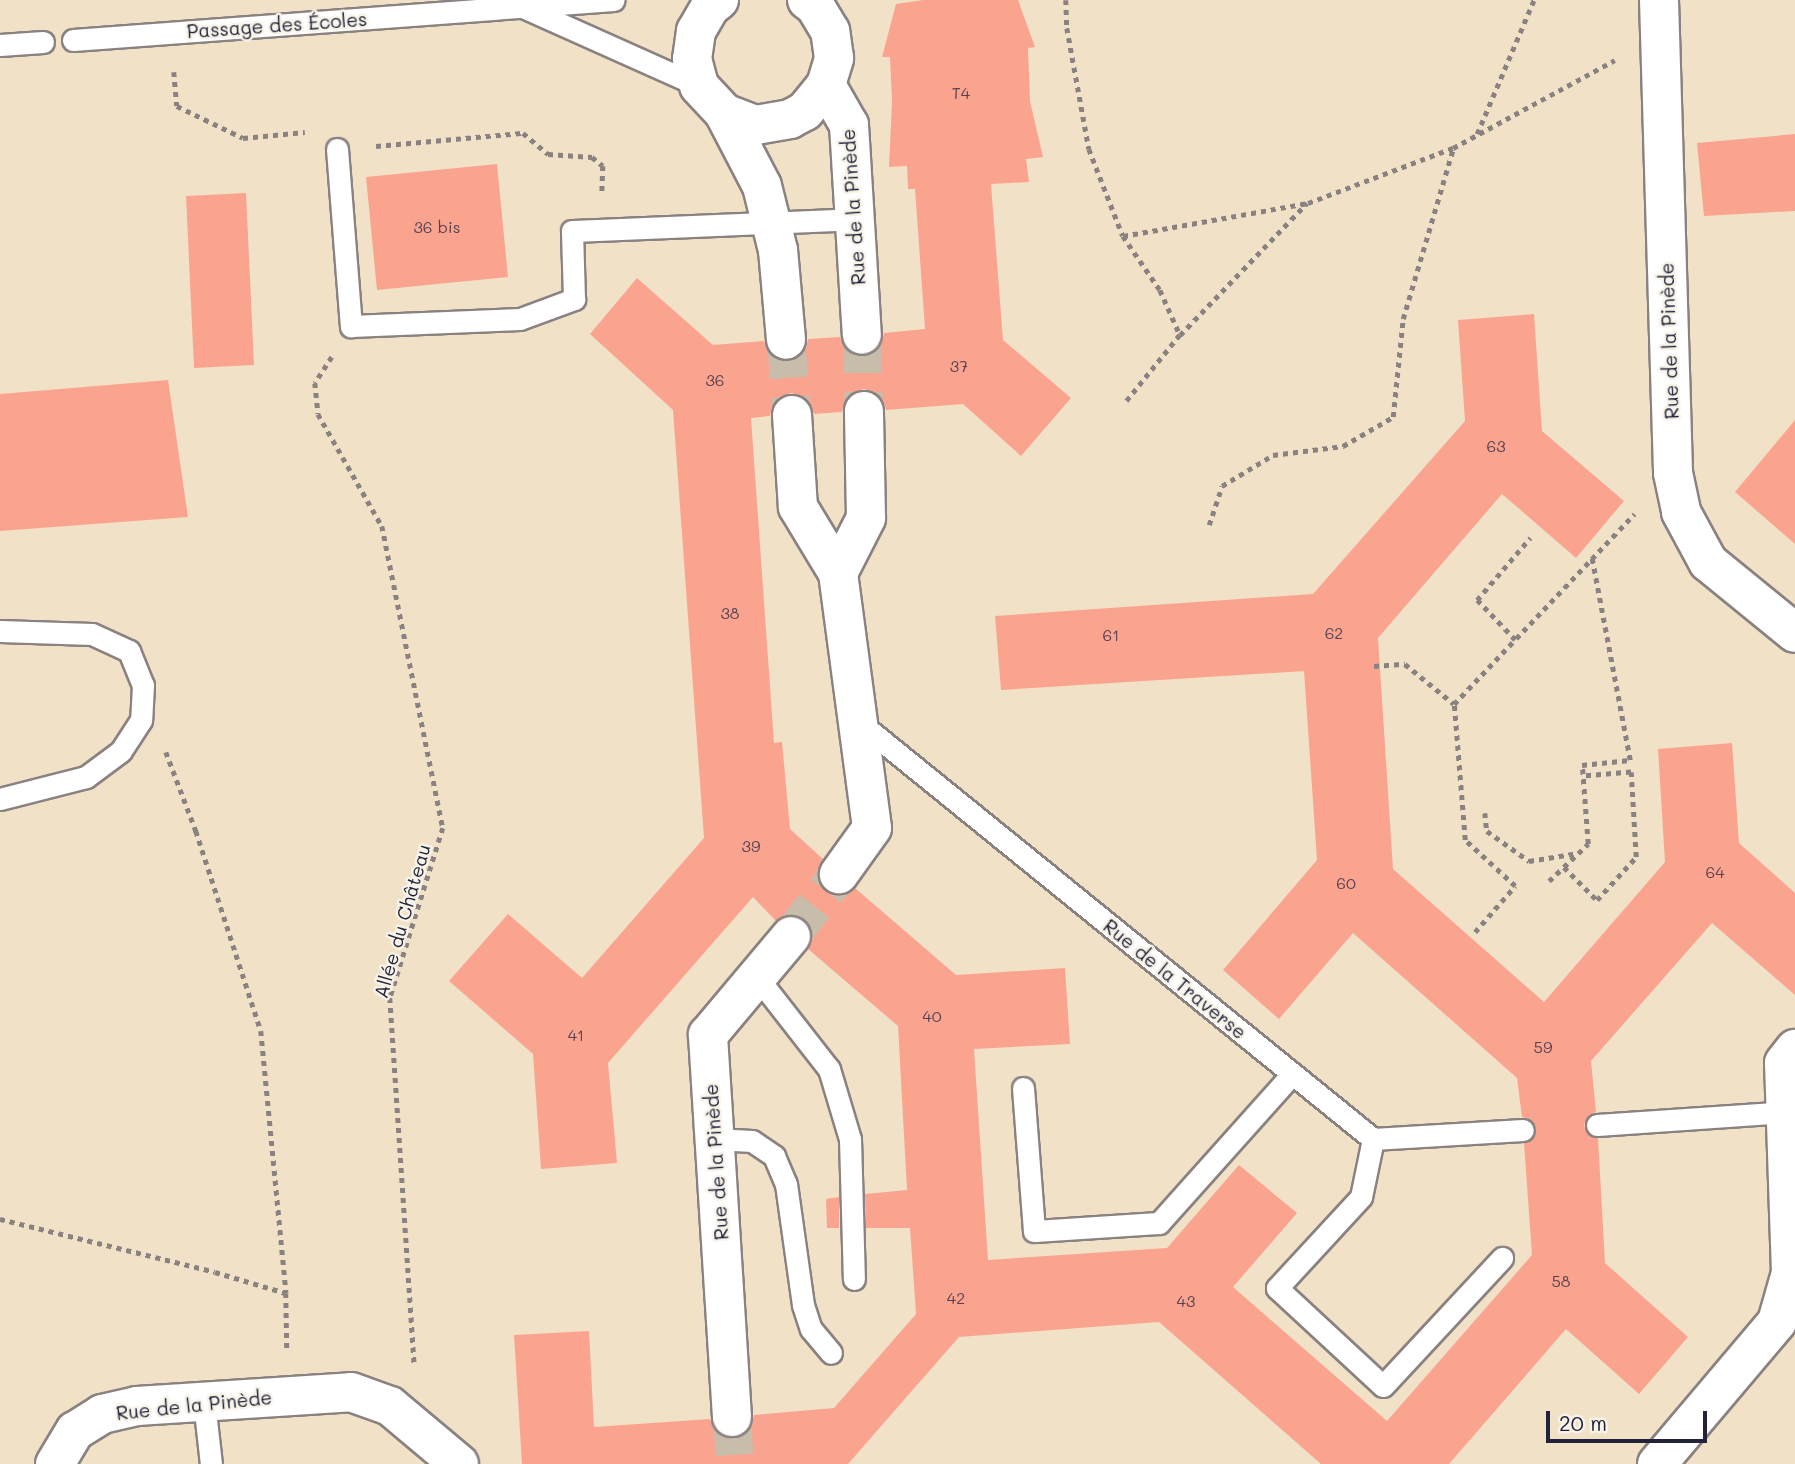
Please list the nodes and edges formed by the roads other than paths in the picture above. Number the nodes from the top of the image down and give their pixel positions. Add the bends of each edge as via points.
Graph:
1 (614, 0) edge
2 (719, 0) edge
3 (1659, 0) edge
4 (812, 2) edge
5 (523, 8) junction
6 (74, 40) dead end
7 (43, 42) dead end
8 (0, 45) edge
9 (826, 85) junction
10 (712, 99) junction
11 (337, 149) road end
12 (855, 219) junction
13 (771, 222) junction
14 (862, 335) tunnel mouth
15 (786, 340) tunnel mouth
16 (864, 411) tunnel mouth
17 (792, 415) tunnel mouth
18 (838, 573) junction
19 (0, 631) edge
20 (1795, 633) edge
21 (860, 723) junction
22 (0, 799) edge
23 (839, 874) tunnel mouth
24 (791, 936) tunnel mouth
25 (757, 976) junction
26 (1795, 1049) edge
27 (1293, 1074) junction
28 (1023, 1088) dead end
29 (1786, 1112) junction
30 (1597, 1125) dead end
31 (1523, 1130) dead end
32 (715, 1139) junction
33 (1373, 1139) junction
34 (1502, 1258) dead end
35 (854, 1279) dead end
36 (831, 1353) dead end
37 (204, 1402) junction
38 (732, 1417) tunnel mouth
39 (55, 1464) edge
40 (211, 1464) edge
41 (459, 1464) edge
42 (1657, 1464) edge

1 - 5 lane, Passage des Écoles
2 - 10 street via 696,32 692,59
3 - 20 street, Rue de la Pinède via 1673,473 1681,512 1708,562
4 - 9 street via 830,31 834,58
5 - 6 lane, Passage des Écoles
5 - 10 lane, Passage des Écoles
7 - 8 lane
9 - 10 street via 805,111 756,125
9 - 12 street, Rue de la Pinède via 849,125
10 - 13 street via 762,186
11 - 13 lane via 351,326 520,318 574,299 572,231
12 - 13 lane
12 - 14 street, Rue de la Pinède
13 - 15 street
16 - 18 street via 866,517
17 - 18 street via 798,507
18 - 21 street
19 - 22 lane via 92,634 129,652 143,685 141,720 121,751 86,777
21 - 23 street via 872,828
21 - 27 lane, Rue de la Traverse
24 - 25 street, Rue de la Pinède
25 - 32 street, Rue de la Pinède via 708,1035
25 - 35 lane via 829,1069 850,1139
26 - 29 street via 1784,1063
27 - 28 lane via 1159,1223 1034,1231
27 - 33 lane, Rue de la Traverse
29 - 30 lane
29 - 42 street via 1791,1273 1777,1322
31 - 33 lane
32 - 36 lane via 752,1141 774,1156 786,1184 803,1305 811,1329
32 - 38 street, Rue de la Pinède
33 - 34 lane via 1361,1197 1277,1288 1383,1386
37 - 39 street, Rue de la Pinède via 137,1406 102,1414 75,1432
37 - 40 lane
37 - 41 street, Rue de la Pinède via 351,1392 390,1406

